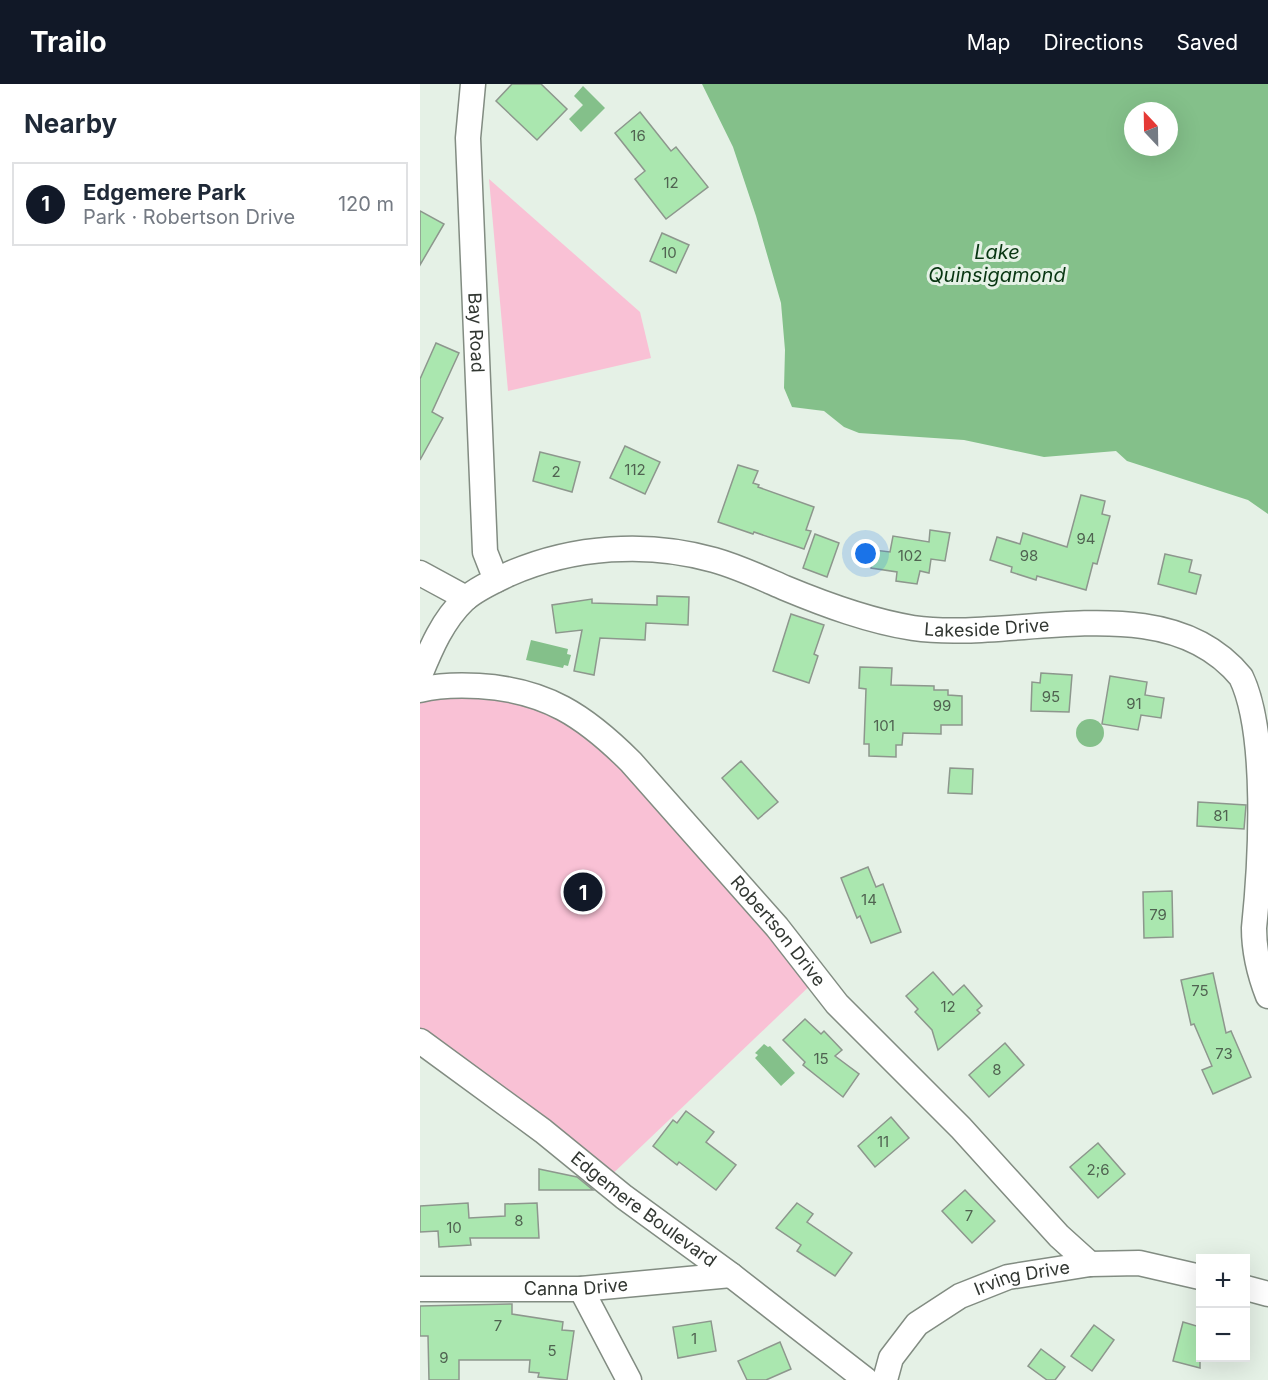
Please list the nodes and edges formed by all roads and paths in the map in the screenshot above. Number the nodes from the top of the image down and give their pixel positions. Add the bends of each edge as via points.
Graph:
1 (473, 84) edge
2 (420, 573) edge
3 (496, 580) junction
4 (466, 598) junction
5 (420, 675) edge
6 (420, 690) edge
7 (1268, 996) edge
8 (420, 1041) edge
9 (1090, 1264) junction
10 (731, 1275) junction
11 (1196, 1276) edge
12 (581, 1288) junction
13 (420, 1289) edge
14 (1250, 1289) edge
15 (1268, 1294) edge
16 (629, 1380) edge
17 (866, 1380) edge
18 (885, 1380) edge

1 - 3 street, Bay Road via 468,138 485,552
2 - 4 street
3 - 4 street, Lakeside Drive
3 - 7 street, Lakeside Drive via 566,555 639,549 713,560 817,601 913,628 984,630 1107,622 1187,638 1227,663 1243,679 1260,720 1267,790 1254,950
4 - 5 street, Lakeside Drive via 444,625
6 - 9 street, Robertson Drive via 470,686 537,696 563,708 612,743 777,927 837,1004
8 - 10 street, Edgemere Boulevard
9 - 11 street, Irving Drive via 1139,1263
9 - 18 street, Irving Drive via 1008,1277 960,1296 917,1324 891,1358
10 - 12 street, Canna Drive
10 - 17 street, Edgemere Boulevard
12 - 13 street, Canna Drive
12 - 16 street
14 - 15 street

